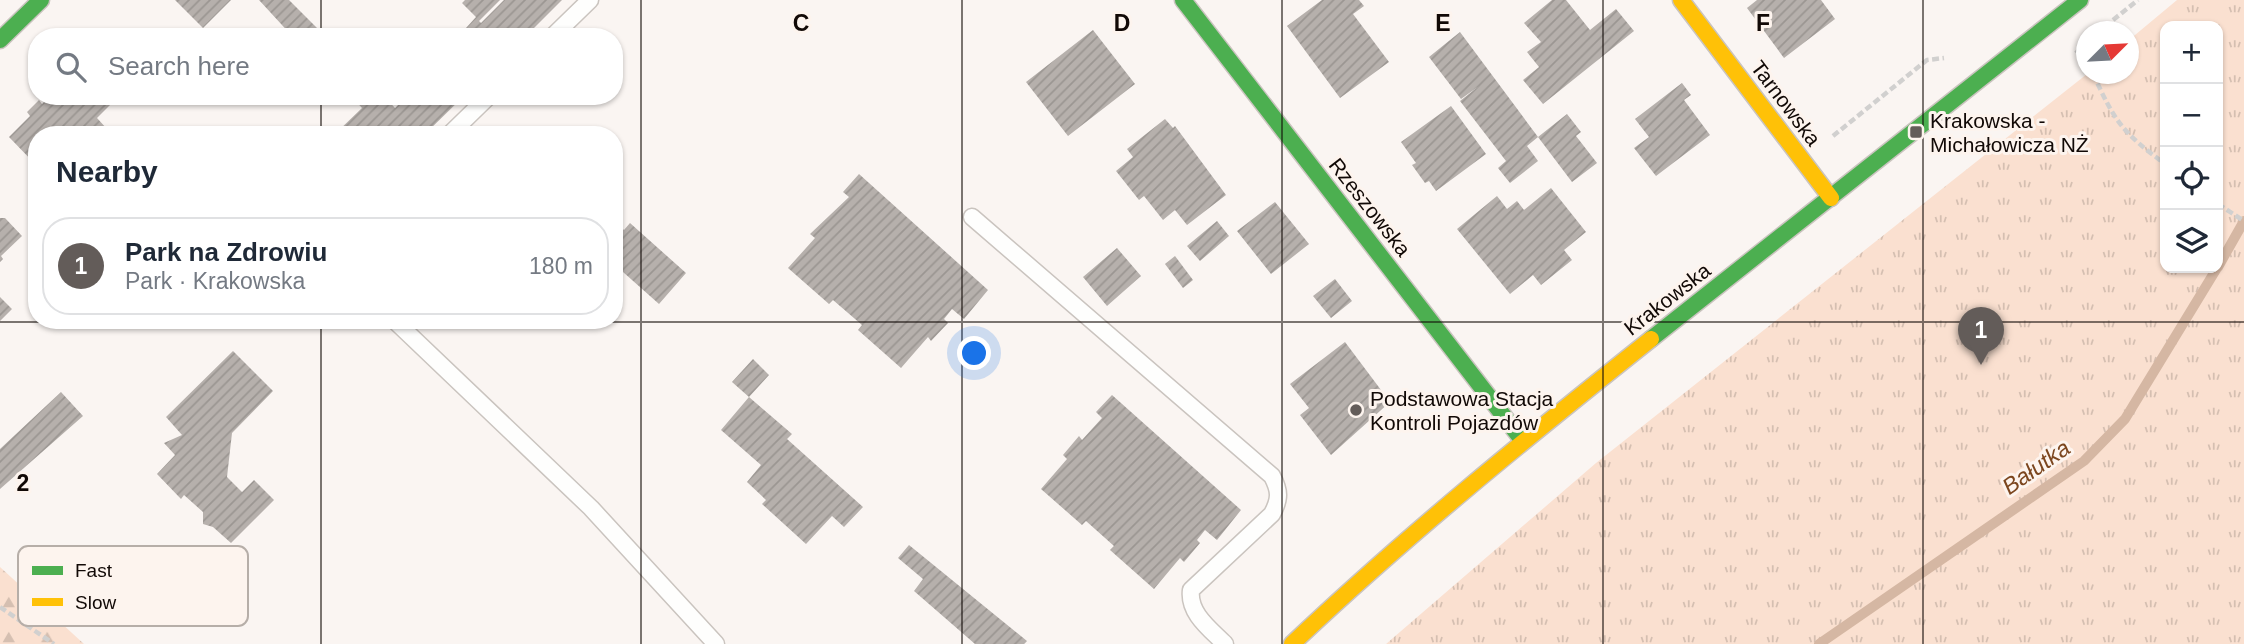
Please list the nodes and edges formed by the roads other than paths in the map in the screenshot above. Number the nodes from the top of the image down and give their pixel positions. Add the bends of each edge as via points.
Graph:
1 (41, 0) edge
2 (1183, 0) edge
3 (1681, 0) edge
4 (2080, 0) edge
5 (590, 1) edge
6 (562, 28) edge
7 (0, 40) edge
8 (480, 105) edge
9 (458, 126) edge
10 (1831, 198) junction
11 (972, 217) dead end
12 (403, 329) edge
13 (1523, 441) junction
14 (716, 644) edge
15 (1224, 644) edge
16 (1292, 644) edge

1 - 7 main road
2 - 13 main road, Rzeszowska
3 - 10 main road, Tarnowska
4 - 10 main road, Krakowska
5 - 6 lane
8 - 9 lane
10 - 13 main road, Krakowska
11 - 15 lane via 1272,476 1279,501 1272,514 1191,590 1193,610
12 - 14 lane via 591,508
13 - 16 main road, Krakowska via 1367,573

